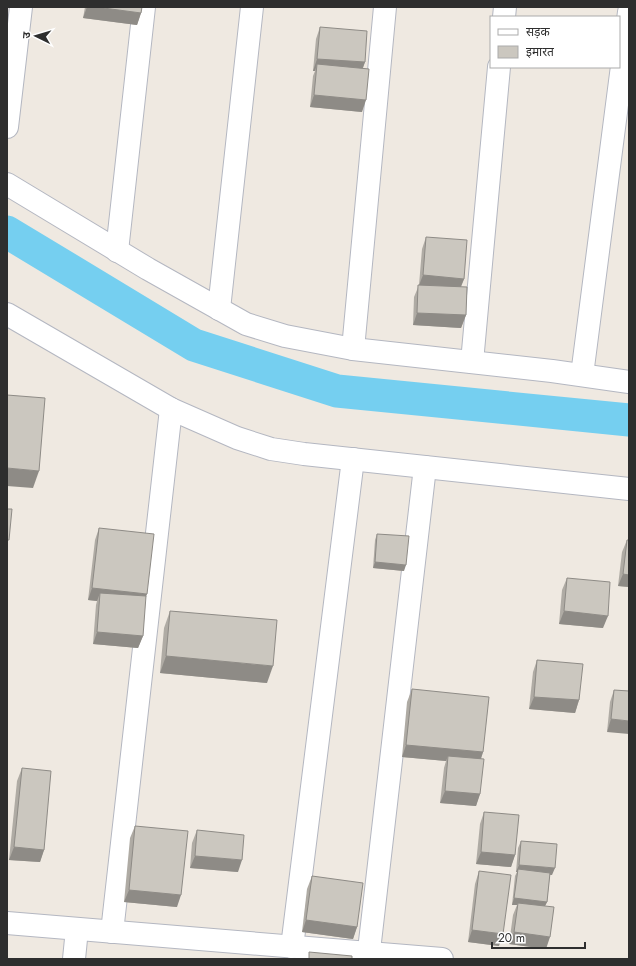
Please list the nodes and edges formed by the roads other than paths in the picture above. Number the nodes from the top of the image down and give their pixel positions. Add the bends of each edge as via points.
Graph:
1 (21, 7) edge
2 (144, 7) edge
3 (252, 7) edge
4 (385, 7) edge
5 (629, 12) edge
6 (499, 68) edge
7 (7, 127) edge
8 (7, 184) edge
9 (117, 251) junction
10 (219, 309) junction
11 (7, 314) edge
12 (353, 349) junction
13 (472, 362) junction
14 (582, 374) junction
15 (629, 382) edge
16 (171, 409) junction
17 (352, 459) junction
18 (425, 467) junction
19 (629, 489) edge
20 (7, 923) edge
21 (77, 929) junction
22 (112, 932) junction
23 (292, 947) junction
24 (226, 950) edge
25 (368, 956) edge
26 (74, 959) edge
27 (442, 959) edge

1 - 7 street
2 - 9 street
3 - 10 street
4 - 12 street
5 - 14 street
6 - 13 street
8 - 9 street
9 - 10 street
10 - 12 street via 246,324 285,336
11 - 16 street
12 - 13 street
13 - 14 street
14 - 15 street
16 - 17 street via 237,438 271,449
16 - 22 street
17 - 18 street
17 - 23 street
18 - 19 street
18 - 25 street
20 - 21 street
21 - 22 street
21 - 26 street
22 - 24 street
23 - 24 street
23 - 25 street
25 - 27 street

